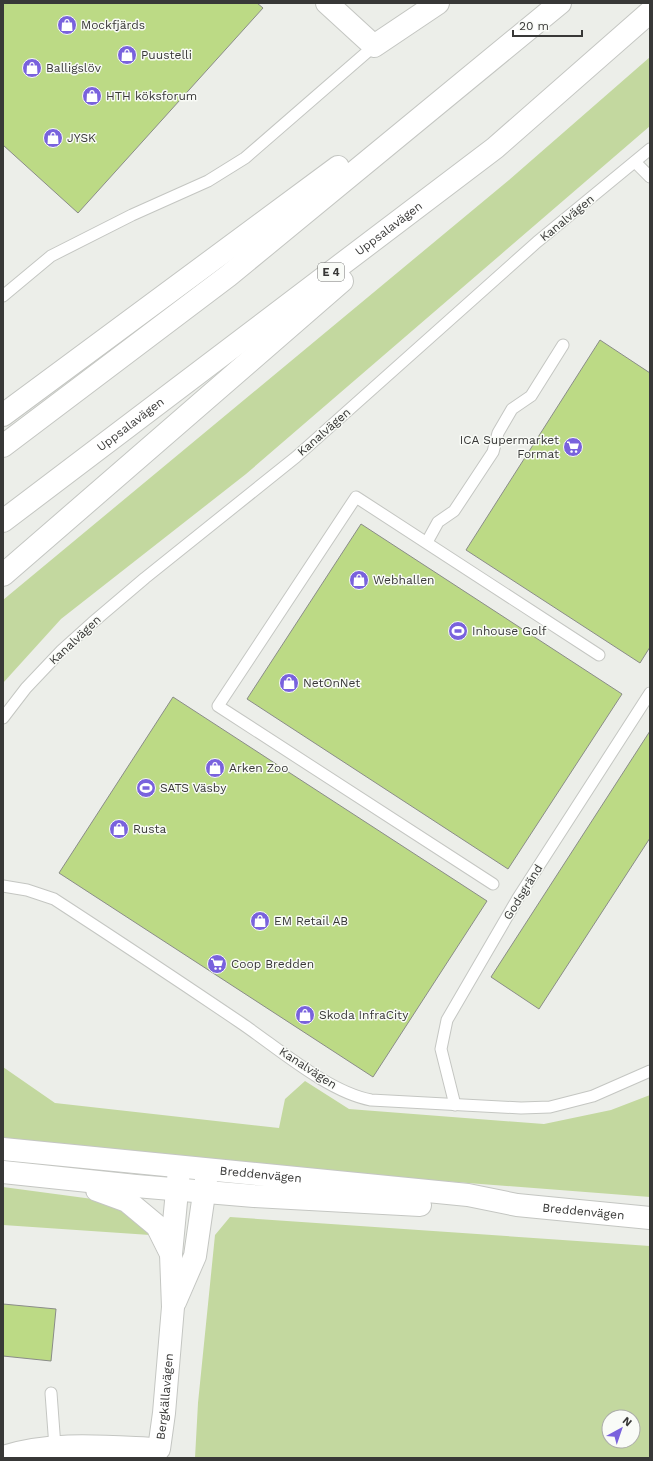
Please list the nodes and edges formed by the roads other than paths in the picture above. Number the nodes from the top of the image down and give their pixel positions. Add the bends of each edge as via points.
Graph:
1 (327, 3) edge
2 (438, 3) edge
3 (553, 9) edge
4 (650, 12) edge
5 (374, 46) junction
6 (495, 148) junction
7 (650, 149) edge
8 (635, 162) junction
9 (650, 177) edge
10 (3, 296) edge
11 (563, 345) dead end
12 (3, 415) edge
13 (3, 446) edge
14 (3, 521) edge
15 (427, 542) junction
16 (3, 575) edge
17 (599, 655) dead end
18 (650, 693) edge
19 (3, 718) edge
20 (493, 884) dead end
21 (3, 886) edge
22 (650, 1071) edge
23 (455, 1104) junction
24 (3, 1149) edge
25 (179, 1167) junction
26 (207, 1170) junction
27 (3, 1172) edge
28 (64, 1178) junction
29 (177, 1189) junction
30 (204, 1192) junction
31 (517, 1205) junction
32 (650, 1218) edge
33 (171, 1254) junction
34 (173, 1306) junction
35 (51, 1393) dead end
36 (55, 1447) junction
37 (3, 1457) edge

1 - 5 main road
2 - 5 main road
3 - 12 main road
3 - 13 main road via 228,276
4 - 6 main road, Uppsalavägen / E 4
5 - 10 lane via 245,158 208,181 132,215 51,256
6 - 14 main road, Uppsalavägen / E 4
6 - 16 main road
7 - 8 lane, Kanalvägen
8 - 9 lane
8 - 19 lane, Kanalvägen via 537,242 296,456 92,623 26,688
11 - 15 lane via 530,396 512,409 498,433 493,452 454,511 438,522
15 - 17 lane
15 - 20 lane via 356,496 218,706
18 - 23 lane, Godsgränd via 518,898 447,1020 441,1049
21 - 23 lane, Kanalvägen via 27,890 54,899 329,1084 371,1100
22 - 23 lane, Kanalvägen via 593,1096 550,1107
24 - 25 main road, Breddenvägen
25 - 26 main road, Breddenvägen
25 - 29 main road, Bergkällavägen
26 - 30 main road, Bergkällavägen
26 - 31 main road, Breddenvägen via 468,1196
27 - 28 main road, Breddenvägen
28 - 29 main road, Breddenvägen
28 - 33 main road via 127,1201 157,1226
29 - 30 main road, Breddenvägen
29 - 33 main road, Bergkällavägen
30 - 31 main road, Breddenvägen via 467,1208
30 - 34 main road, Bergkällavägen via 195,1256
31 - 32 main road, Breddenvägen
33 - 34 main road, Bergkällavägen
34 - 36 main road, Bergkällavägen via 159,1449
35 - 36 lane
36 - 37 main road, Bergkällavägen

